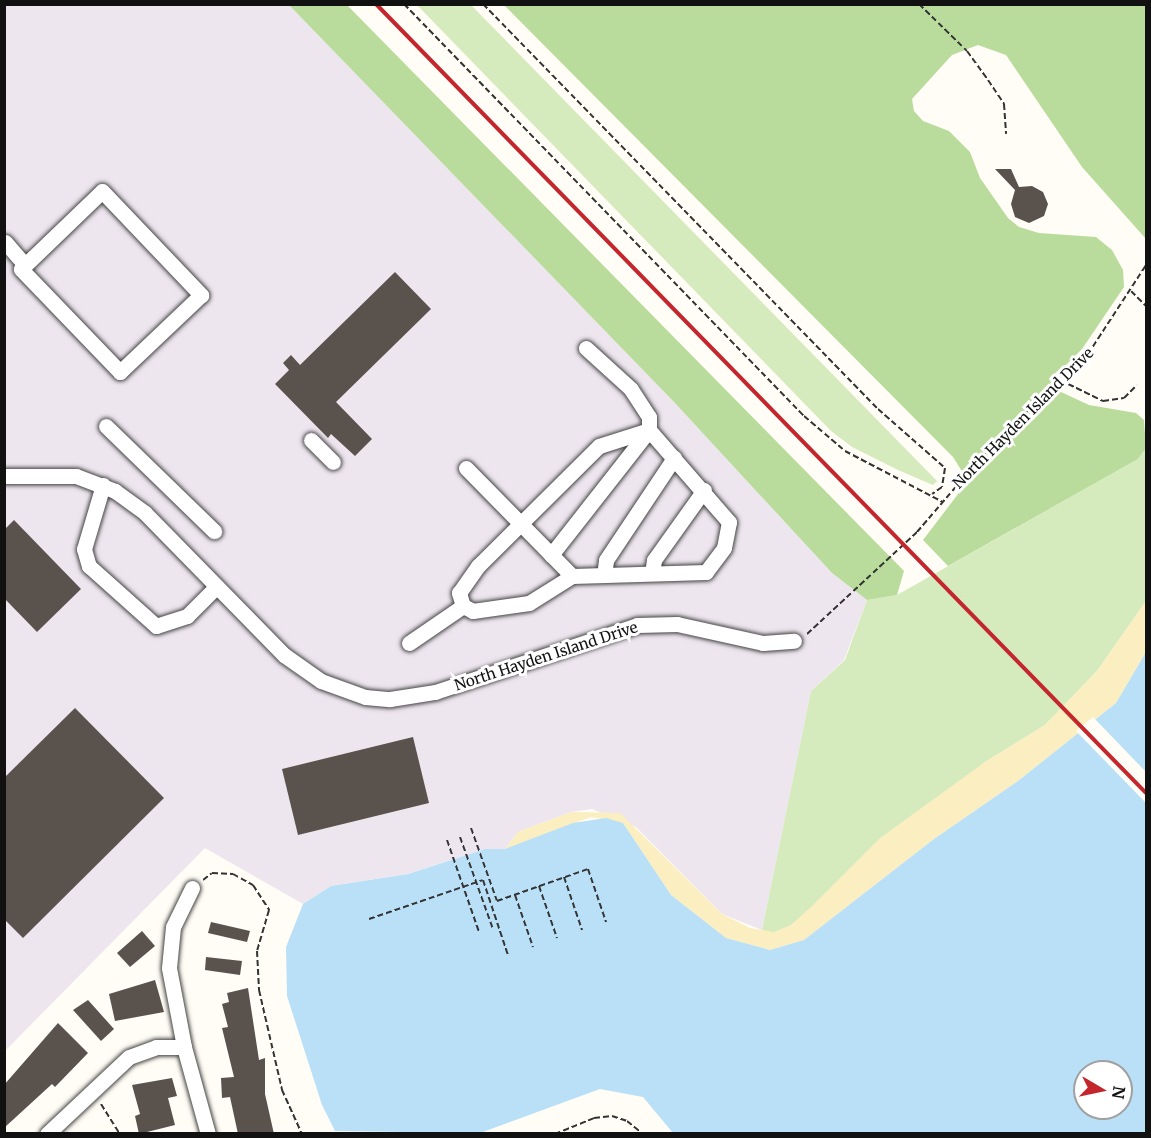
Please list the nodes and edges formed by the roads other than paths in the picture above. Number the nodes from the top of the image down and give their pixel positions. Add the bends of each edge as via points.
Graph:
1 (5, 242) edge
2 (25, 265) junction
3 (586, 348) dead end
4 (106, 426) dead end
5 (649, 430) junction
6 (311, 440) dead end
7 (674, 458) junction
8 (333, 462) dead end
9 (466, 468) dead end
10 (4, 476) edge
11 (103, 485) junction
12 (704, 490) junction
13 (520, 523) junction
14 (214, 531) dead end
15 (551, 555) junction
16 (652, 573) junction
17 (604, 575) junction
18 (572, 576) junction
19 (216, 587) junction
20 (463, 606) junction
21 (794, 641) road end
22 (409, 643) dead end
23 (192, 888) road end
24 (184, 1047) junction
25 (47, 1134) edge
26 (208, 1134) edge

1 - 2 street
2 - 2 street via 102,191 201,295 120,372 21,269
3 - 5 street via 631,389 649,417
4 - 14 street
5 - 7 street
5 - 13 street via 599,446
5 - 15 street
6 - 8 street
7 - 12 street
7 - 17 street via 606,560
9 - 13 street
10 - 11 street, North Hayden Island Drive via 58,473
11 - 19 street, North Hayden Island Drive via 145,513
11 - 19 street via 84,549 84,557 97,574 156,626 187,616
12 - 16 street via 654,560
12 - 16 street via 729,522 724,548 706,572
13 - 15 street
13 - 20 street via 463,585 459,592
15 - 18 street
16 - 17 street
17 - 18 street
18 - 20 street via 529,603 473,611
19 - 21 street, North Hayden Island Drive via 303,670 340,689 390,699 435,692 637,625 677,624 763,643
20 - 22 street
23 - 24 street via 172,927 169,968
24 - 25 street via 156,1047 129,1057
24 - 26 street

